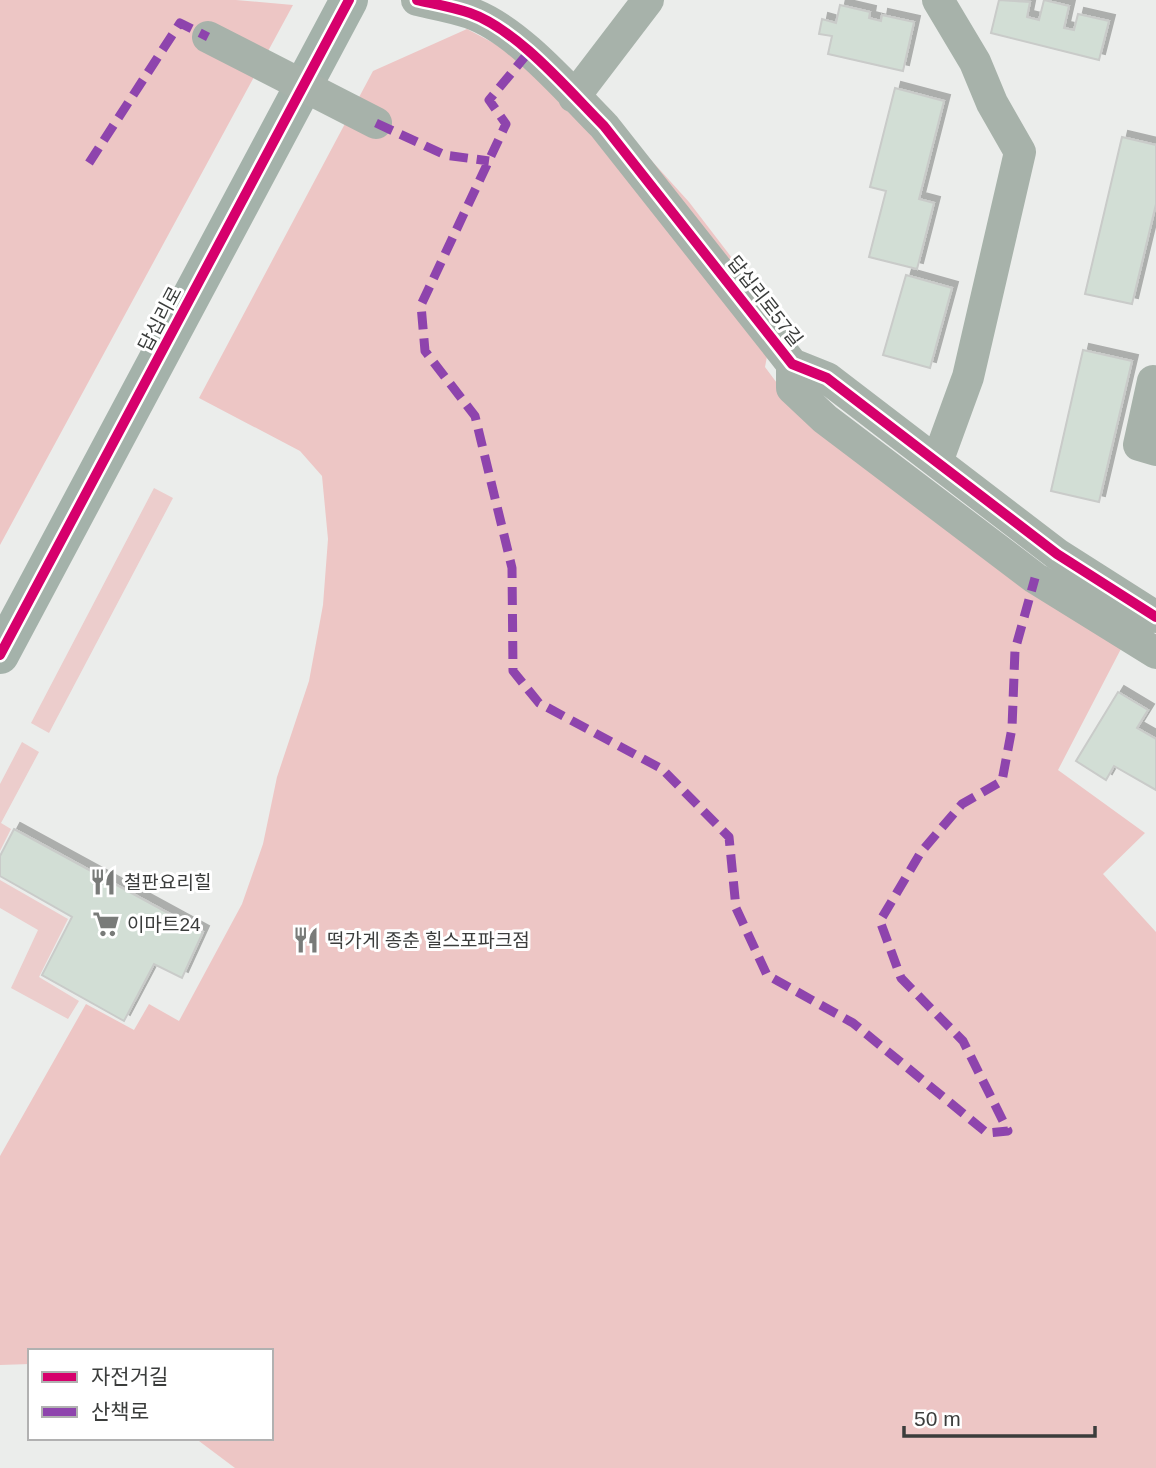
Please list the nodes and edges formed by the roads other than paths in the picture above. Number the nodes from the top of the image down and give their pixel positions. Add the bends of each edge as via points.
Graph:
1 (349, 0) edge
2 (417, 0) edge
3 (648, 0) edge
4 (944, 2) edge
5 (476, 7) edge
6 (208, 37) dead end
7 (575, 97) junction
8 (376, 123) dead end
9 (792, 364) junction
10 (1156, 382) edge
11 (1156, 450) edge
12 (937, 462) junction
13 (1156, 617) edge
14 (1156, 653) edge
15 (0, 655) edge

1 - 15 main road, 답십리로
2 - 5 street, 답십리로57길
3 - 7 street
4 - 12 street via 1020,152 968,377
5 - 7 street, 답십리로57길
6 - 8 street, bridge
7 - 9 street, 답십리로57길 via 604,126
9 - 12 street, 답십리로57길 via 827,378
9 - 14 street, 답십리로57길 via 792,387 825,419 1035,578
10 - 11 street via 1139,445
12 - 13 street, 답십리로57길 via 1056,554

